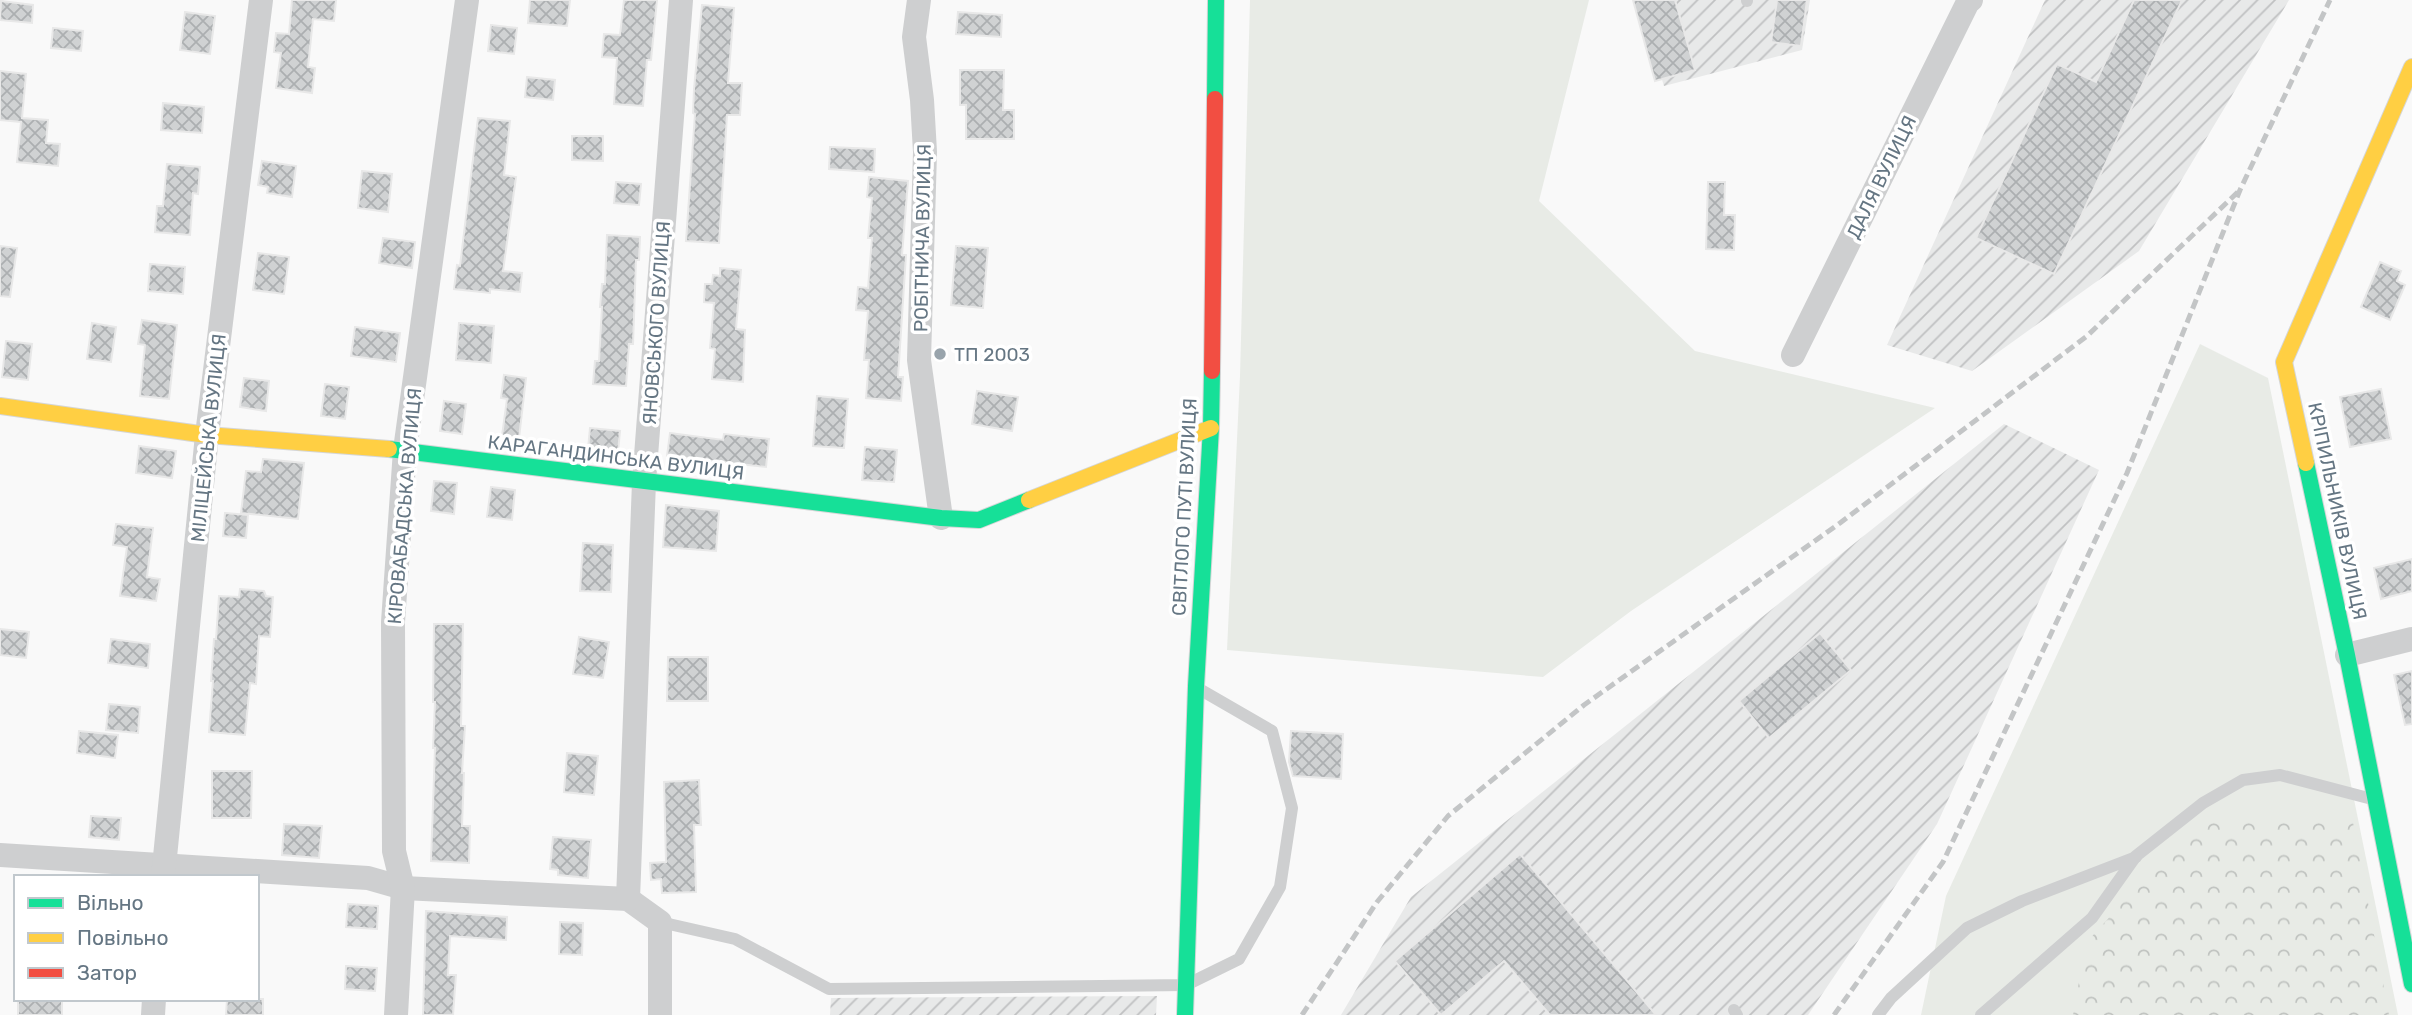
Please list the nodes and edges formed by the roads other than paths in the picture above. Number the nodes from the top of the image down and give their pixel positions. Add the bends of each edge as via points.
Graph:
1 (261, 0) edge
2 (467, 0) edge
3 (681, 0) edge
4 (919, 0) edge
5 (1216, 0) edge
6 (1971, 0) edge
7 (2410, 77) edge
8 (1793, 355) dead end
9 (0, 406) edge
10 (1210, 428) junction
11 (206, 435) junction
12 (405, 450) junction
13 (644, 482) junction
14 (941, 519) junction
15 (2412, 639) edge
16 (2347, 655) junction
17 (1196, 686) junction
18 (2375, 800) junction
19 (0, 855) edge
20 (2136, 856) junction
21 (163, 871) edge
22 (403, 888) junction
23 (628, 899) junction
24 (660, 922) junction
25 (2412, 984) edge
26 (1186, 985) junction
27 (396, 1015) edge
28 (660, 1015) edge
29 (1185, 1015) edge
30 (1878, 1015) edge
31 (1981, 1015) edge

1 - 11 street, МІЛІЦЕЙСЬКА ВУЛИЦЯ
2 - 12 street, КІРОВАБАДСЬКА ВУЛИЦЯ
3 - 13 street, ЯНОВСЬКОГО ВУЛИЦЯ
4 - 14 street, РОБІТНИЧА ВУЛИЦЯ via 914,37 925,152 919,360
5 - 10 street, СВІТЛОГО ПУТІ ВУЛИЦЯ
6 - 8 street, ДАЛЯ ВУЛИЦЯ
7 - 16 street, КРІПИЛЬНИКІВ ВУЛИЦЯ via 2284,362
9 - 11 street, КАРАГАНДИНСЬКА ВУЛИЦЯ
10 - 14 street, КАРАГАНДИНСЬКА ВУЛИЦЯ via 979,520
10 - 17 street, СВІТЛОГО ПУТІ ВУЛИЦЯ
11 - 12 street, КАРАГАНДИНСЬКА ВУЛИЦЯ
11 - 21 street, МІЛІЦЕЙСЬКА ВУЛИЦЯ
12 - 13 street, КАРАГАНДИНСЬКА ВУЛИЦЯ
12 - 22 street, КІРОВАБАДСЬКА ВУЛИЦЯ via 393,622 394,850
13 - 14 street, КАРАГАНДИНСЬКА ВУЛИЦЯ
13 - 23 street, ЯНОВСЬКОГО ВУЛИЦЯ
15 - 16 street
16 - 18 street, КРІПИЛЬНИКІВ ВУЛИЦЯ
17 - 26 street, СВІТЛОГО ПУТІ ВУЛИЦЯ
17 - 26 lane via 1272,731 1292,808 1280,887 1239,959
18 - 20 lane via 2280,775 2243,780 2203,803
18 - 25 street, КРІПИЛЬНИКІВ ВУЛИЦЯ
19 - 21 street
20 - 30 lane via 1967,928
20 - 31 lane via 2092,918
21 - 22 street via 368,878
22 - 23 street
22 - 27 street, КІРОВАБАДСЬКА ВУЛИЦЯ
23 - 24 street
24 - 26 lane via 735,939 829,989
24 - 28 street
26 - 29 street, СВІТЛОГО ПУТІ ВУЛИЦЯ

